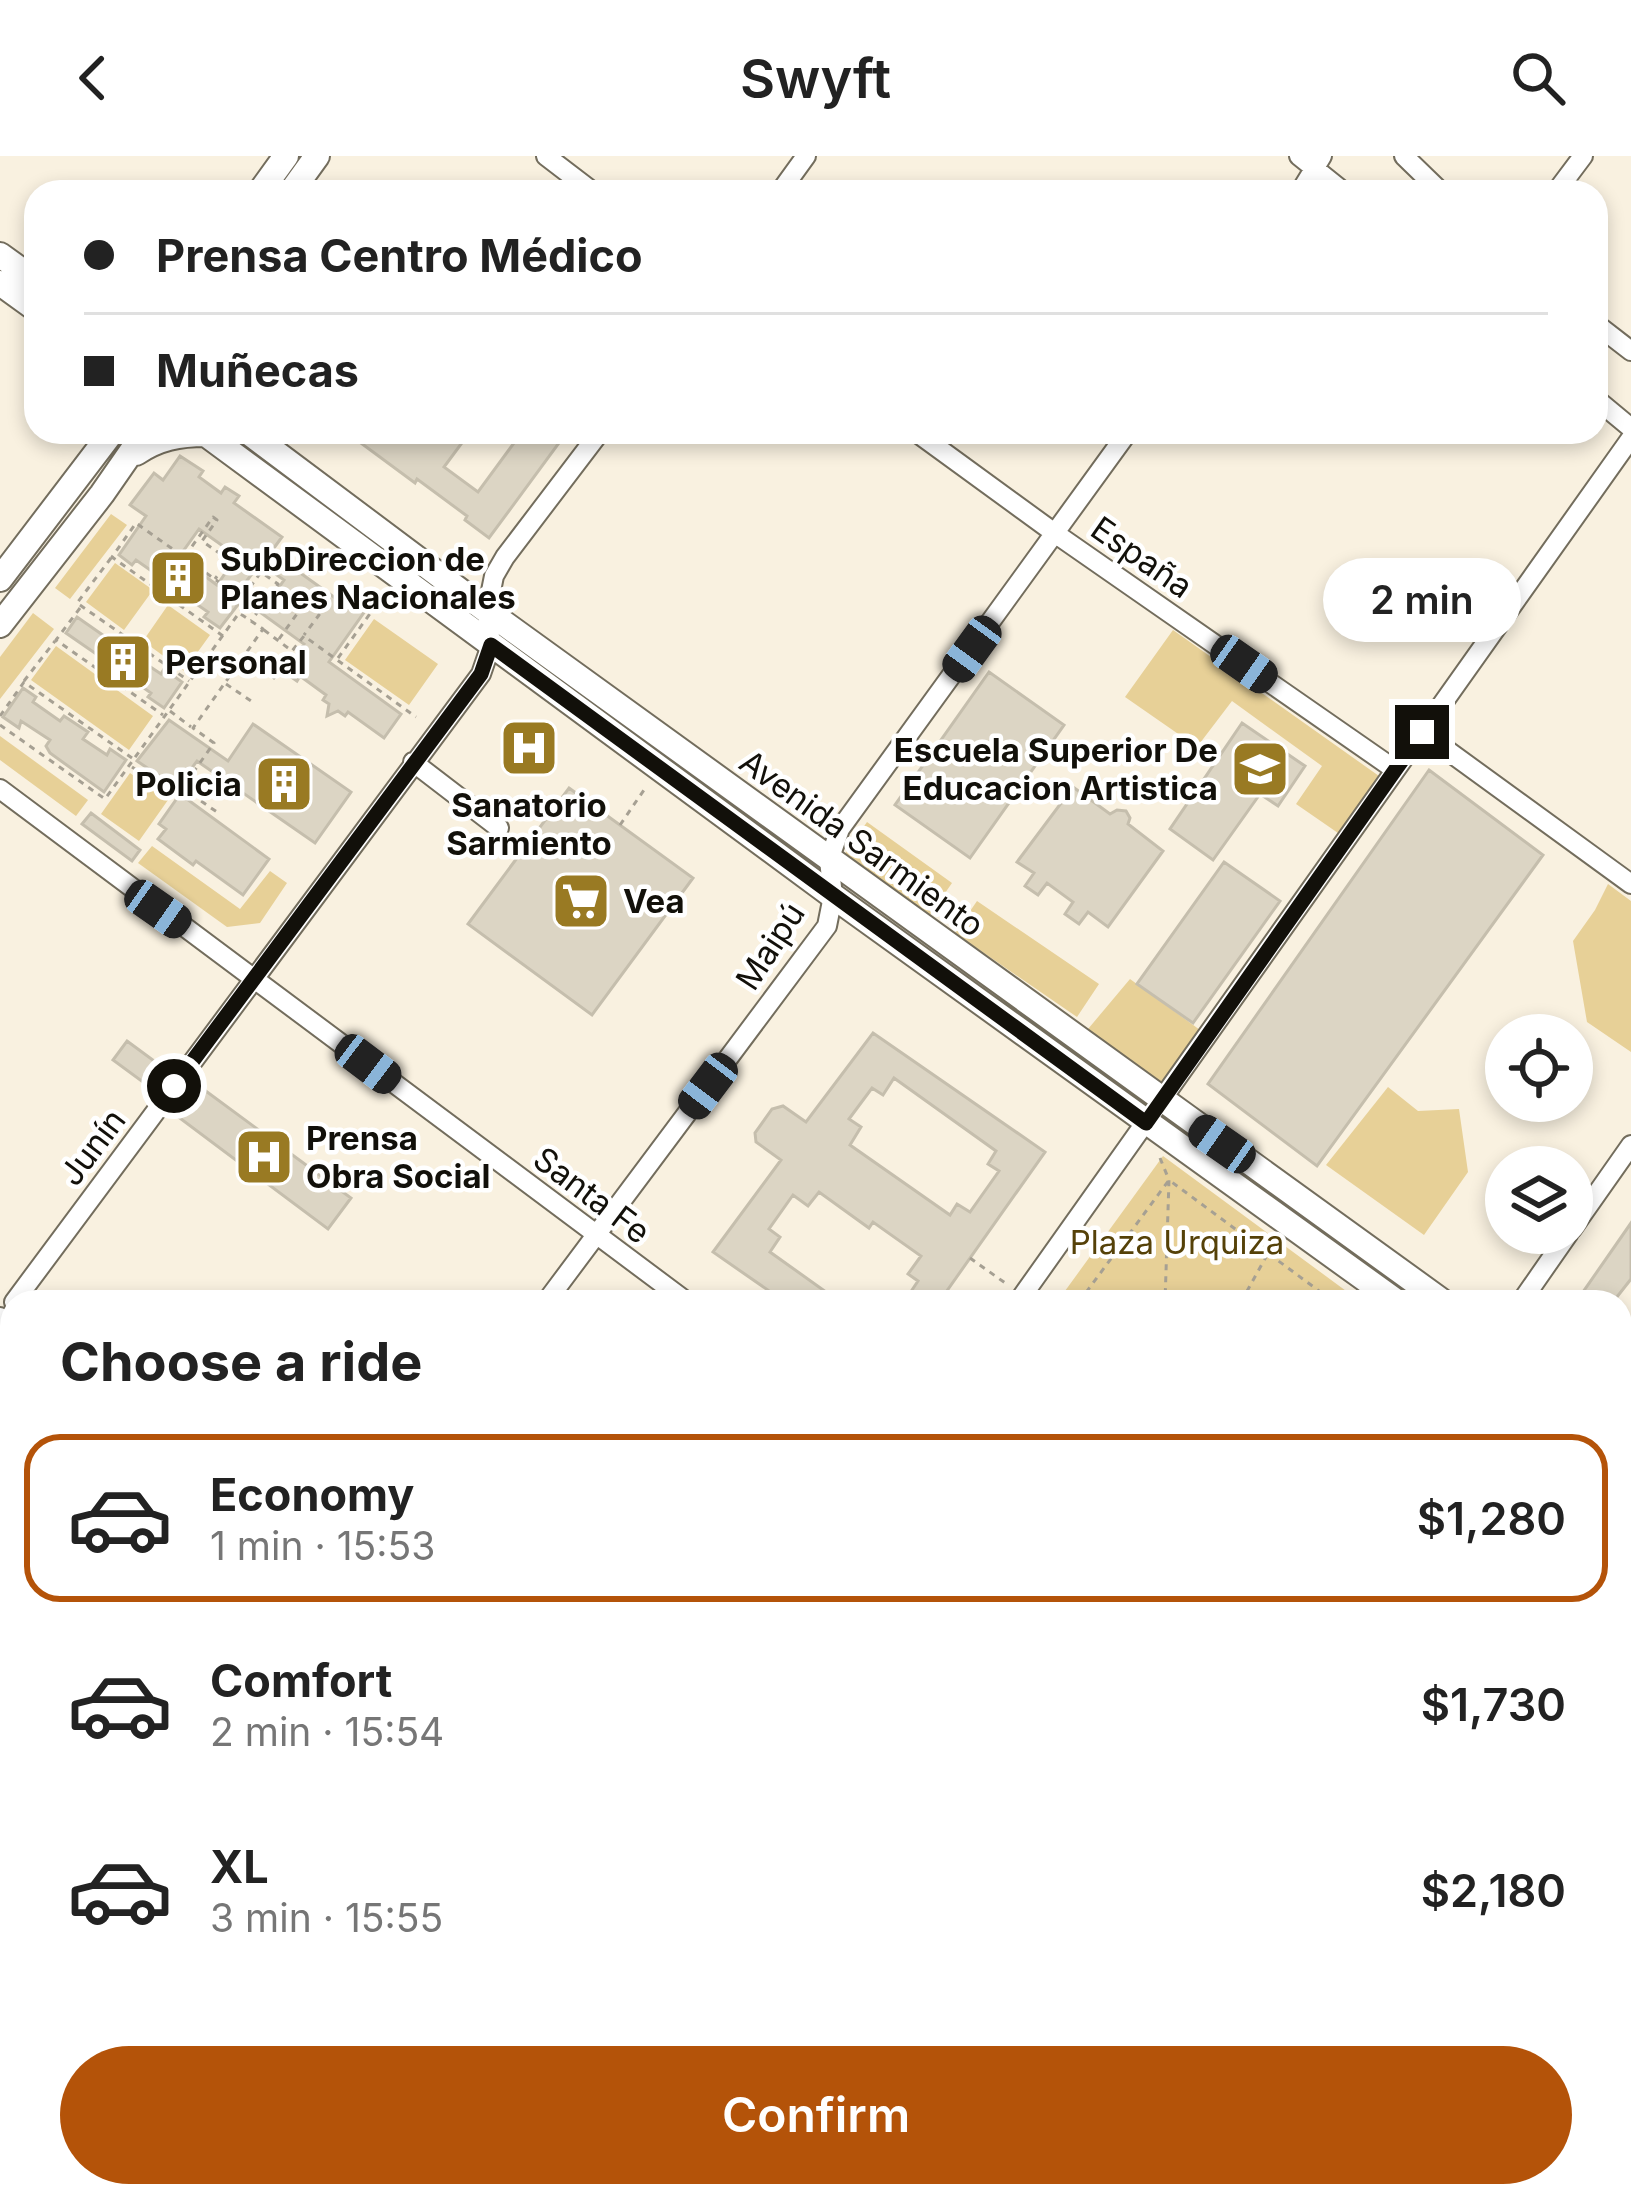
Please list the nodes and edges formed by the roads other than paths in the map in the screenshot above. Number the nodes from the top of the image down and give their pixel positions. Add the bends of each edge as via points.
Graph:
1 (546, 156) edge
2 (1299, 156) edge
3 (1404, 156) edge
4 (1319, 162) edge
5 (577, 180) edge
6 (1429, 180) edge
7 (1631, 438) edge
8 (102, 444) edge
9 (137, 444) edge
10 (152, 444) edge
11 (219, 444) edge
12 (264, 444) edge
13 (591, 444) edge
14 (932, 444) edge
15 (1120, 444) edge
16 (128, 458) junction
17 (1056, 534) junction
18 (0, 579) edge
19 (487, 611) junction
20 (0, 625) edge
21 (491, 645) junction
22 (1422, 732) junction
23 (413, 762) junction
24 (1394, 769) junction
25 (0, 789) edge
26 (500, 828) dead end
27 (830, 860) junction
28 (1631, 884) edge
29 (833, 896) junction
30 (254, 978) junction
31 (1162, 1100) junction
32 (1146, 1123) junction
33 (1631, 1145) edge
34 (1593, 1199) edge
35 (596, 1236) junction
36 (1555, 1254) edge
37 (25, 1290) edge
38 (555, 1290) edge
39 (670, 1290) edge
40 (1026, 1290) edge
41 (1380, 1290) edge
42 (1426, 1290) edge
43 (1529, 1290) edge

1 - 5 street
2 - 4 street
3 - 6 street
7 - 22 street
8 - 18 main road
9 - 16 main road
10 - 16 main road
11 - 21 main road, Avenida Sarmiento
12 - 19 main road, Avenida Sarmiento
13 - 19 street via 494,576
14 - 17 street, España
15 - 17 street
16 - 20 main road
17 - 24 street, España
17 - 27 street via 840,830
19 - 21 street
19 - 27 main road, Avenida Sarmiento
21 - 23 street, Junín via 481,674
21 - 29 main road, Avenida Sarmiento
22 - 24 street
22 - 28 street
23 - 26 street
23 - 30 street, Junín
24 - 31 street
25 - 30 street, Santa Fe
27 - 29 street, Maipú
27 - 31 main road, Avenida Sarmiento
29 - 32 main road, Avenida Sarmiento
29 - 35 street, Maipú via 827,926
30 - 35 street, Santa Fe
30 - 37 street, Junín
31 - 32 street
31 - 42 main road, Avenida Sarmiento
32 - 40 street
32 - 41 main road, Avenida Sarmiento
33 - 34 street
35 - 38 street, Maipú
35 - 39 street, Santa Fe
36 - 43 street

